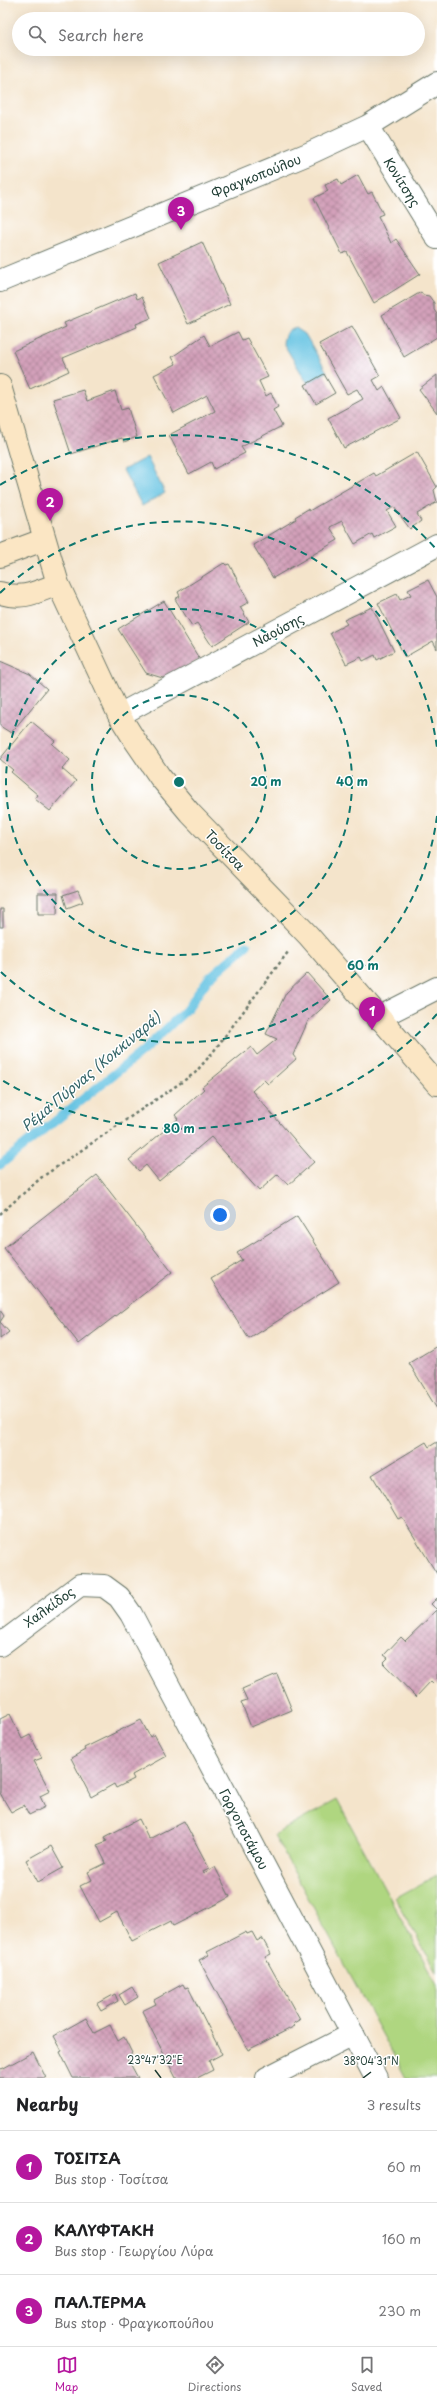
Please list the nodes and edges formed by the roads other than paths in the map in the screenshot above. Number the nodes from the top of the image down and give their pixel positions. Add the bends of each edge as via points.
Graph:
1 (437, 83) edge
2 (368, 126) junction
3 (437, 238) edge
4 (0, 281) edge
5 (0, 386) edge
6 (43, 540) junction
7 (437, 545) edge
8 (0, 556) edge
9 (58, 584) junction
10 (0, 593) edge
11 (119, 715) junction
12 (437, 988) edge
13 (378, 1018) junction
14 (437, 1084) edge
15 (104, 1586) joint
16 (0, 1644) edge
17 (353, 2034) junction
18 (267, 2078) edge
19 (376, 2078) edge

1 - 2 street, Φραγκοπούλου
2 - 3 street, Κονίτσης
2 - 4 street, Φραγκοπούλου via 308,154
5 - 6 main road, Τοσίτσα
6 - 8 main road
6 - 9 main road, Τοσίτσα
7 - 11 street, Ναούσης
9 - 10 main road via 26,596 14,597
9 - 11 main road, Τοσίτσα
11 - 13 main road, Τοσίτσα via 160,777 190,812 308,935
12 - 13 street
13 - 14 main road, Τοσίτσα
15 - 16 street, Χαλκίδος via 80,1585
15 - 17 street, Γοργοποτάμου via 119,1597 131,1614
17 - 18 street
17 - 19 street, Γοργοποτάμου

